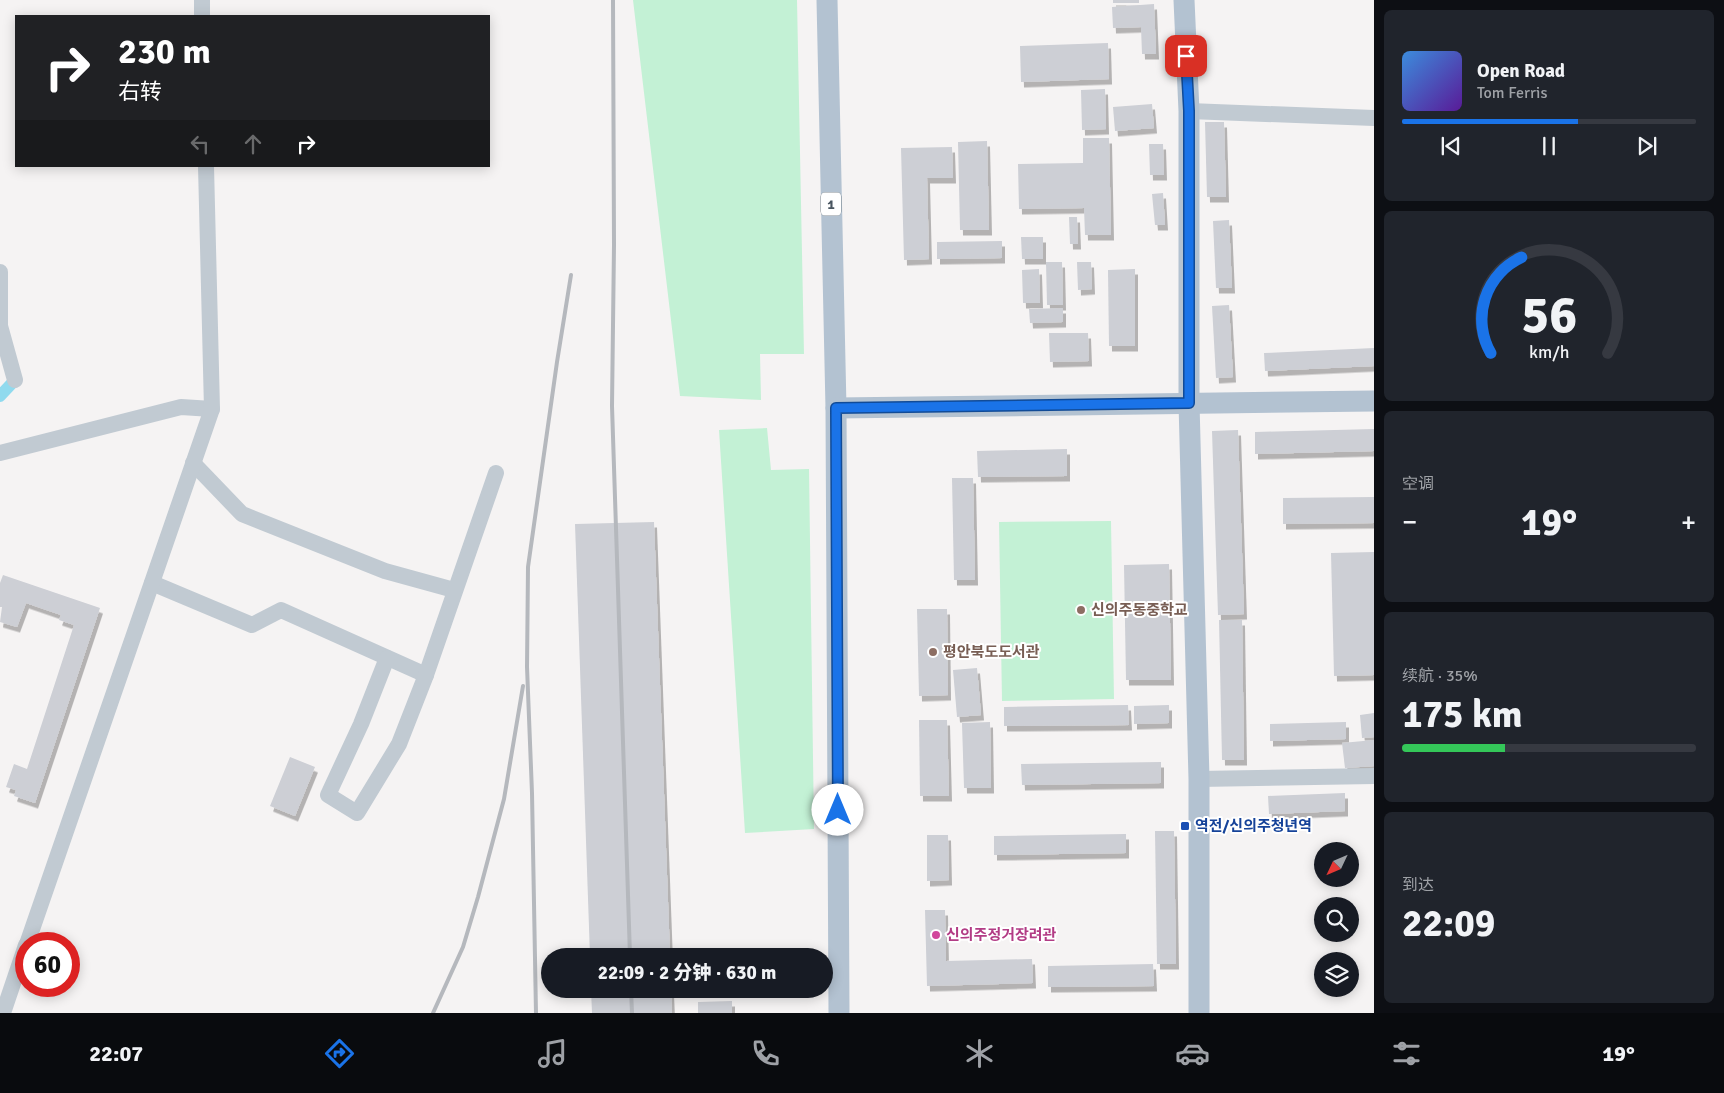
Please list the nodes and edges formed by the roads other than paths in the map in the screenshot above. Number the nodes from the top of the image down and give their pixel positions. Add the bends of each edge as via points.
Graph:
1 (202, 0) edge
2 (827, 0) edge
3 (1184, 0) edge
4 (202, 15) edge
5 (1189, 111) junction
6 (1374, 118) edge
7 (206, 167) edge
8 (0, 272) edge
9 (0, 326) edge
10 (15, 380) dead end
11 (1374, 401) edge
12 (1189, 403) junction
13 (836, 408) junction
14 (212, 409) junction
15 (0, 453) edge
16 (193, 463) junction
17 (496, 473) dead end
18 (152, 583) junction
19 (454, 590) junction
20 (387, 658) junction
21 (426, 675) junction
22 (1374, 776) edge
23 (1199, 779) junction
24 (30, 932) edge
25 (15, 977) edge
26 (3, 1013) edge
27 (839, 1013) edge
28 (1199, 1013) edge

1 - 4 street
2 - 13 main road, 1
3 - 5 main road
5 - 6 street
5 - 12 main road
7 - 14 street
8 - 9 street
9 - 10 street
11 - 12 main road
12 - 13 main road
12 - 23 main road
13 - 27 main road, 1
14 - 15 street via 182,407
14 - 16 street
16 - 18 street
16 - 19 street via 242,514 385,570
17 - 19 street
18 - 20 street via 252,625 281,610
18 - 24 street
19 - 21 street
20 - 21 street
20 - 21 street via 328,795 357,813 399,744
22 - 23 street
23 - 28 main road
25 - 26 street

